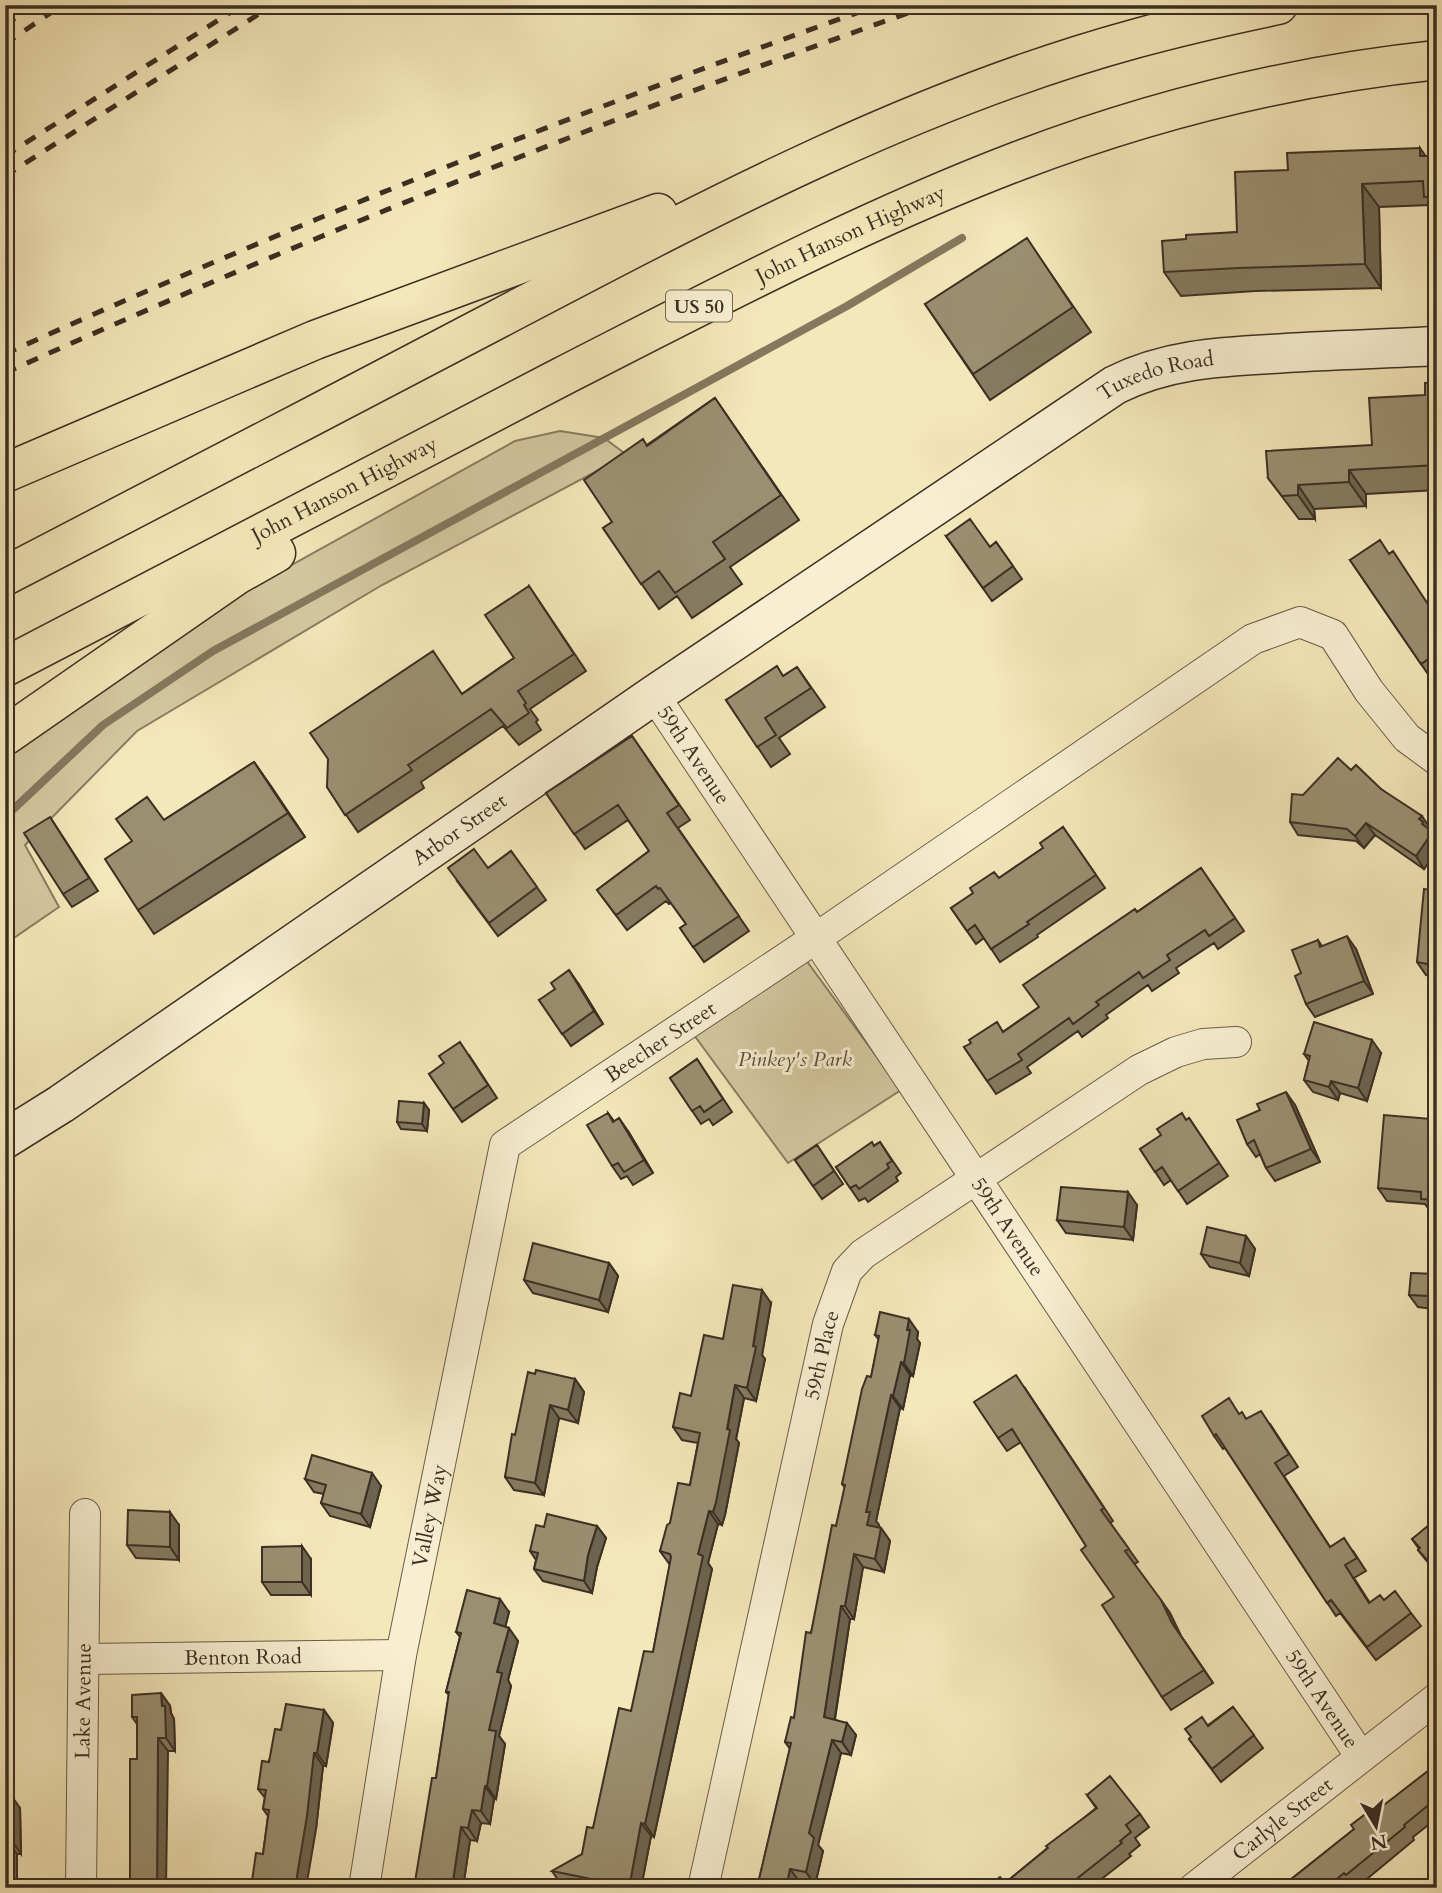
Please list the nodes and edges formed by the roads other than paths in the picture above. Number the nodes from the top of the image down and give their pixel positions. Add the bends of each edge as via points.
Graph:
1 (1278, 5) edge
2 (1437, 60) edge
3 (858, 141) junction
4 (1437, 346) edge
5 (453, 433) junction
6 (5, 473) edge
7 (914, 520) joint
8 (5, 576) edge
9 (5, 667) edge
10 (654, 695) junction
11 (5, 736) edge
12 (1437, 760) edge
13 (816, 938) junction
14 (1236, 1042) dead end
15 (5, 1139) edge
16 (505, 1145) joint
17 (976, 1180) junction
18 (85, 1514) dead end
19 (401, 1655) junction
20 (85, 1659) junction
21 (1437, 1698) edge
22 (1361, 1757) junction
23 (81, 1888) edge
24 (364, 1888) edge
25 (703, 1888) edge
26 (1194, 1888) edge

1 - 3 highway via 1067,59
2 - 5 highway, John Hanson Highway / US 50 via 1347,72 1213,100 1018,161 821,246
3 - 6 highway via 315,340
3 - 8 highway via 592,270
4 - 7 main road, Tuxedo Road via 1209,357 1168,365 1115,386
5 - 9 highway, John Hanson Highway / US 50
5 - 11 highway
7 - 10 main road, Arbor Street
10 - 13 street, 59th Avenue
10 - 15 main road, Arbor Street
12 - 13 street, Beecher Street via 1407,738 1333,635 1300,622 1253,639
13 - 16 street, Beecher Street
13 - 17 street, 59th Avenue
14 - 17 street, 59th Place via 1202,1044 1139,1070
16 - 19 street, Valley Way
17 - 22 street, 59th Avenue
17 - 25 street, 59th Place via 863,1254 847,1271 835,1299
18 - 20 street, Lake Avenue
19 - 20 street, Benton Road
19 - 24 street, Valley Way
20 - 23 street, Lake Avenue
21 - 22 street, Carlyle Street
22 - 26 street, Carlyle Street

